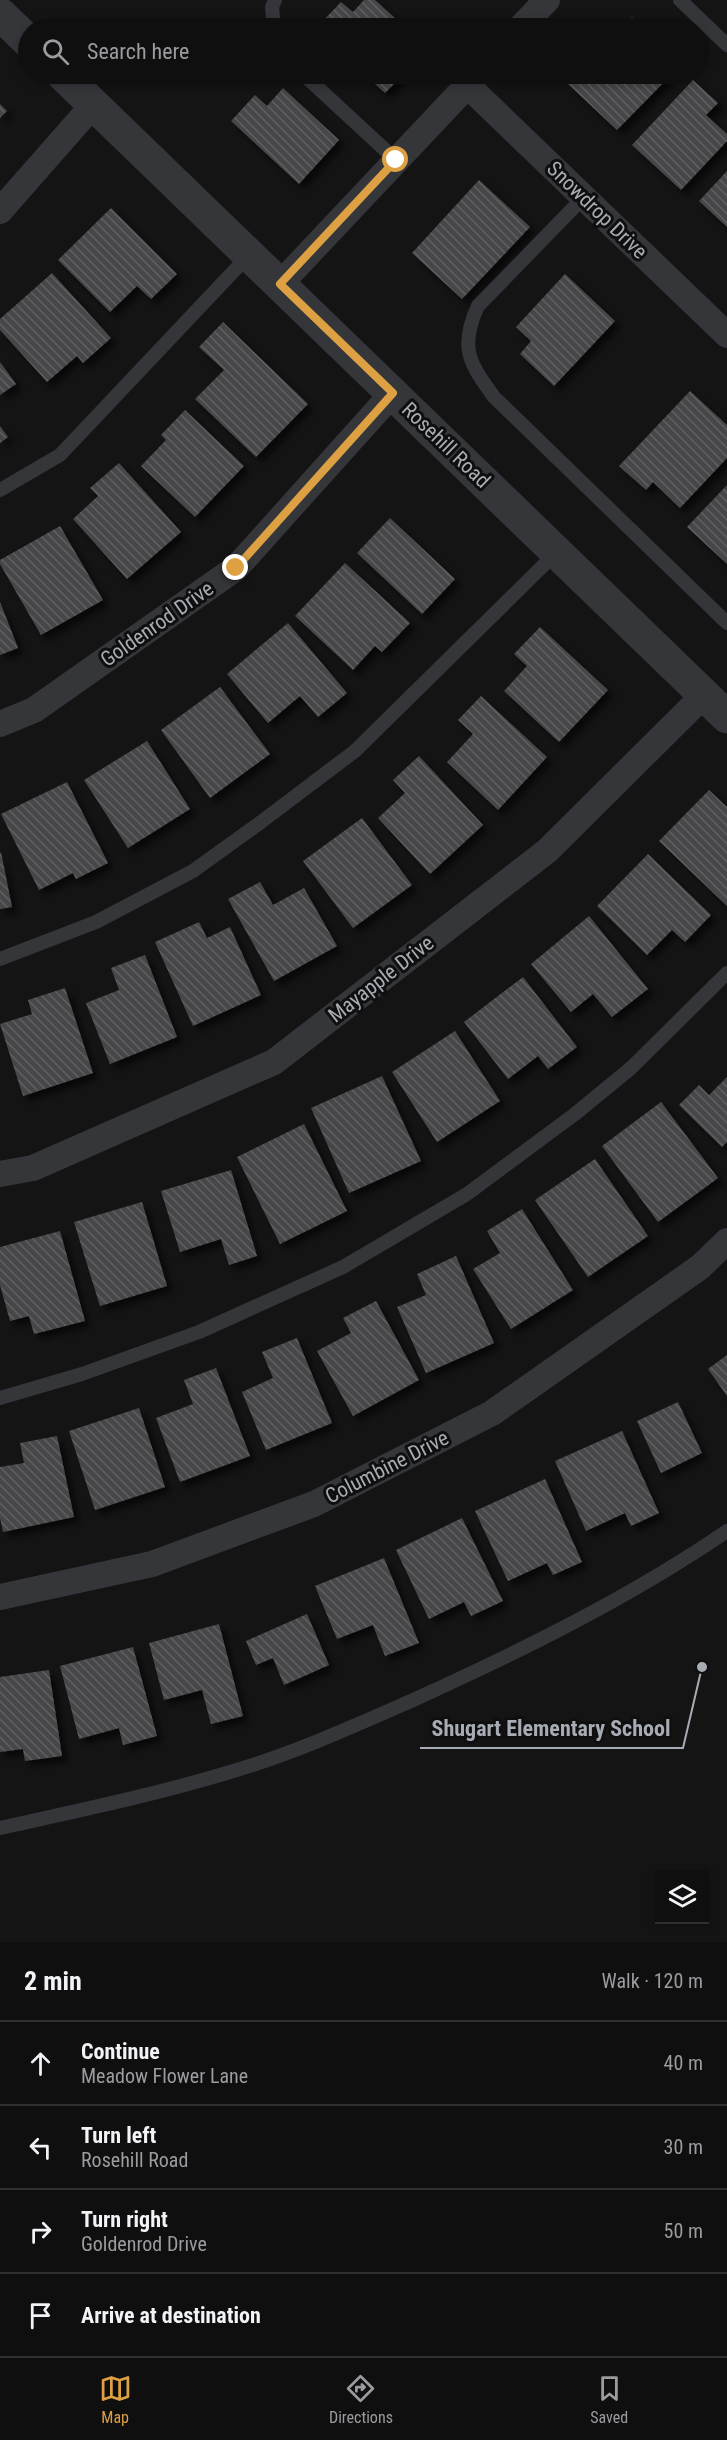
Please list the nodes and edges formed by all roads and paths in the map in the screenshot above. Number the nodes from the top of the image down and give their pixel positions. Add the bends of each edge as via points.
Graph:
1 (275, 0) edge
2 (547, 0) edge
3 (680, 0) edge
4 (0, 14) edge
5 (273, 18) edge
6 (530, 18) edge
7 (699, 18) edge
8 (709, 28) edge
9 (18, 31) edge
10 (727, 45) edge
11 (73, 84) edge
12 (314, 84) edge
13 (467, 84) edge
14 (477, 84) edge
15 (94, 104) junction
16 (396, 160) junction
17 (584, 197) junction
18 (0, 211) edge
19 (249, 255) junction
20 (280, 284) junction
21 (727, 335) edge
22 (393, 393) junction
23 (0, 490) edge
24 (557, 552) junction
25 (727, 623) edge
26 (716, 706) edge
27 (0, 724) edge
28 (0, 959) edge
29 (727, 973) edge
30 (0, 1174) edge
31 (727, 1241) edge
32 (0, 1398) edge
33 (727, 1531) edge
34 (0, 1597) edge
35 (0, 1828) edge

1 - 5 lane
2 - 6 street
3 - 7 lane
4 - 9 street
8 - 10 lane
11 - 15 street, Rosehill Road
12 - 16 lane
13 - 16 street
14 - 17 street, Snowdrop Drive
15 - 18 street
15 - 19 street, Rosehill Road
16 - 20 street
17 - 21 street, Snowdrop Drive
17 - 25 lane via 478,306 469,326 468,350 476,372 494,397
19 - 20 street, Rosehill Road
19 - 23 lane via 60,455
20 - 22 street, Rosehill Road
22 - 24 street, Rosehill Road
22 - 27 street, Goldenrod Drive via 236,568 34,710
24 - 26 street, Rosehill Road
24 - 28 lane via 355,751 261,822 193,871 125,907
26 - 30 street, Mayapple Drive via 547,851 274,1062 33,1168
29 - 32 lane via 631,1068 575,1114 467,1194 343,1268 199,1332 82,1374
31 - 34 street, Columbine Drive via 700,1268 492,1413 314,1504 152,1564
33 - 35 lane via 618,1597 487,1667 340,1732 231,1772

